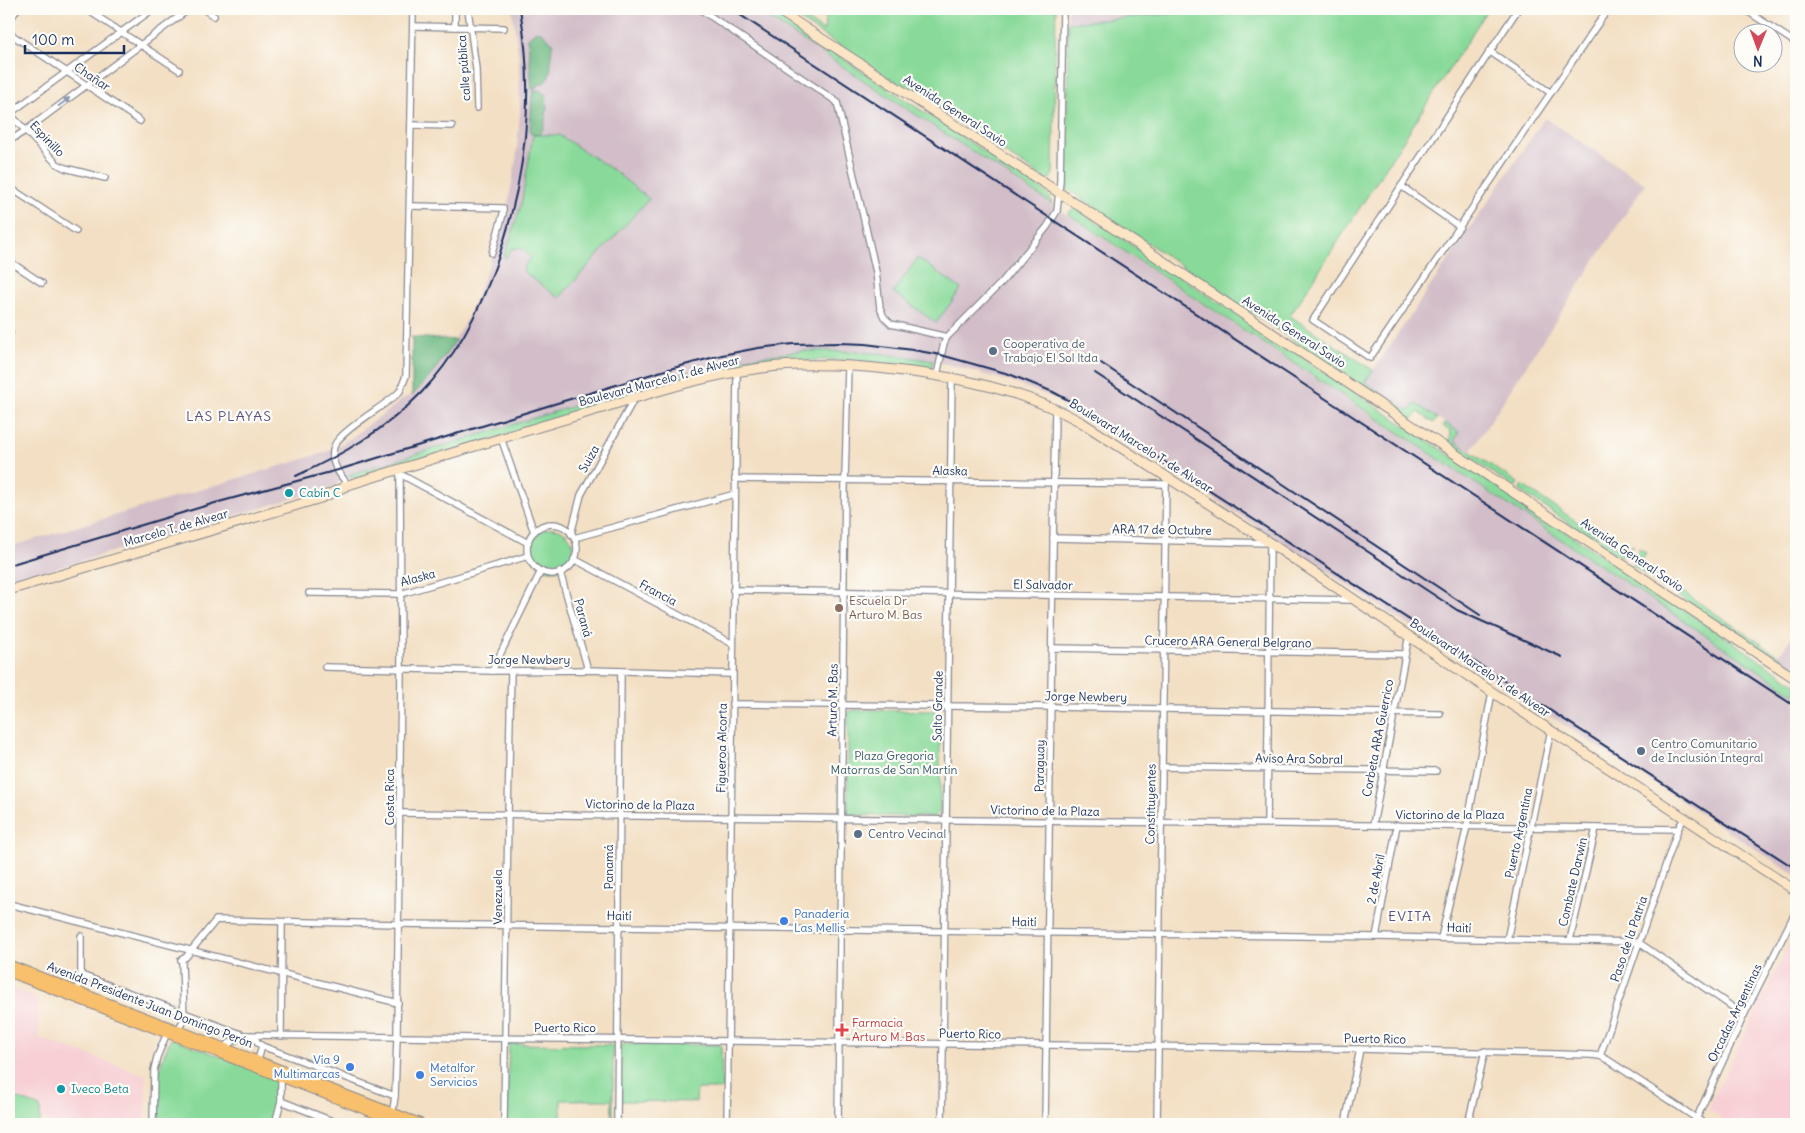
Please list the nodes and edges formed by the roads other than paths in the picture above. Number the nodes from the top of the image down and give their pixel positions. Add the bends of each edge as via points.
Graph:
1 (17, 9) edge
2 (86, 9) edge
3 (153, 9) edge
4 (189, 9) edge
5 (203, 9) edge
6 (414, 9) edge
7 (455, 9) edge
8 (468, 9) edge
9 (700, 9) edge
10 (776, 9) edge
11 (1063, 9) edge
12 (1518, 9) edge
13 (1608, 9) edge
14 (1744, 9) edge
15 (214, 16) dead end
16 (9, 22) edge
17 (413, 26) junction
18 (454, 27) junction
19 (471, 27) junction
20 (504, 28) dead end
21 (121, 32) junction
22 (9, 33) edge
23 (1796, 43) edge
24 (140, 45) junction
25 (1490, 51) junction
26 (179, 70) dead end
27 (66, 72) junction
28 (86, 86) junction
29 (1551, 93) junction
30 (477, 108) dead end
31 (9, 114) edge
32 (140, 121) dead end
33 (412, 125) junction
34 (452, 126) dead end
35 (25, 131) junction
36 (9, 141) edge
37 (104, 178) dead end
38 (1401, 186) junction
39 (9, 187) edge
40 (1060, 193) junction
41 (410, 206) junction
42 (1460, 226) junction
43 (76, 232) dead end
44 (492, 253) dead end
45 (9, 261) edge
46 (42, 283) dead end
47 (947, 337) junction
48 (848, 366) junction
49 (737, 372) junction
50 (937, 375) junction
51 (952, 377) junction
52 (634, 398) junction
53 (1055, 408) junction
54 (502, 438) junction
55 (399, 472) junction
56 (735, 479) junction
57 (845, 480) junction
58 (951, 481) junction
59 (1168, 481) junction
60 (1054, 482) junction
61 (348, 485) junction
62 (735, 494) junction
63 (534, 532) junction
64 (573, 536) junction
65 (1053, 538) junction
66 (1165, 540) junction
67 (528, 543) junction
68 (1270, 543) junction
69 (528, 556) junction
70 (574, 559) junction
71 (541, 571) junction
72 (560, 572) junction
73 (9, 590) edge
74 (733, 590) junction
75 (844, 592) junction
76 (309, 593) dead end
77 (401, 594) junction
78 (949, 594) junction
79 (1052, 595) junction
80 (1164, 597) junction
81 (1269, 598) junction
82 (1353, 600) junction
83 (1409, 635) junction
84 (732, 644) junction
85 (1052, 648) junction
86 (1163, 652) junction
87 (1269, 653) junction
88 (1405, 654) junction
89 (325, 667) dead end
90 (401, 668) junction
91 (511, 670) junction
92 (588, 670) junction
93 (492, 671) junction
94 (622, 671) junction
95 (732, 674) junction
96 (1796, 679) edge
97 (1492, 692) junction
98 (732, 704) junction
99 (844, 706) junction
100 (948, 707) junction
101 (1051, 707) junction
102 (1162, 709) junction
103 (1268, 710) junction
104 (1393, 713) junction
105 (1440, 714) dead end
106 (1551, 730) junction
107 (1162, 767) junction
108 (1268, 769) junction
109 (1382, 770) junction
110 (1436, 771) dead end
111 (400, 813) junction
112 (508, 814) junction
113 (619, 815) junction
114 (731, 816) junction
115 (1684, 818) junction
116 (842, 819) junction
117 (946, 820) junction
118 (1049, 821) junction
119 (1161, 822) junction
120 (1267, 824) junction
121 (1373, 825) junction
122 (1396, 825) junction
123 (1467, 826) junction
124 (1532, 826) junction
125 (1596, 828) junction
126 (1678, 828) junction
127 (1796, 892) edge
128 (9, 904) edge
129 (1796, 911) edge
130 (282, 922) junction
131 (398, 924) junction
132 (508, 925) junction
133 (618, 926) junction
134 (728, 928) junction
135 (841, 930) junction
136 (944, 930) junction
137 (1048, 932) junction
138 (1160, 934) junction
139 (81, 936) dead end
140 (1376, 936) junction
141 (1441, 938) junction
142 (1507, 940) junction
143 (1570, 940) junction
144 (1638, 942) junction
145 (191, 951) junction
146 (9, 964) edge
147 (9, 972) edge
148 (281, 974) junction
149 (81, 975) junction
150 (78, 991) junction
151 (398, 1003) junction
152 (184, 1012) junction
153 (1744, 1015) junction
154 (178, 1030) junction
155 (166, 1033) junction
156 (244, 1035) junction
157 (254, 1036) junction
158 (281, 1036) junction
159 (397, 1037) junction
160 (506, 1038) junction
161 (617, 1039) junction
162 (727, 1040) junction
163 (839, 1043) junction
164 (943, 1043) junction
165 (1046, 1044) junction
166 (262, 1046) junction
167 (1158, 1046) junction
168 (223, 1047) junction
169 (1360, 1049) junction
170 (1485, 1052) junction
171 (1600, 1056) junction
172 (258, 1060) junction
173 (281, 1076) junction
174 (395, 1096) junction
175 (281, 1101) junction
176 (392, 1119) edge
177 (1695, 1121) edge
178 (153, 1124) edge
179 (275, 1124) edge
180 (340, 1124) edge
181 (403, 1124) edge
182 (422, 1124) edge
183 (504, 1124) edge
184 (617, 1124) edge
185 (727, 1124) edge
186 (838, 1124) edge
187 (942, 1124) edge
188 (1046, 1124) edge
189 (1157, 1124) edge
190 (1345, 1124) edge
191 (1468, 1124) edge
192 (1705, 1124) edge

1 - 16 street
2 - 21 street
3 - 21 street
4 - 24 street
5 - 15 street
6 - 17 street
7 - 18 street, calle pública
8 - 19 street, calle pública
9 - 47 street via 837,102 884,317 891,324
10 - 40 main road, Avenida General Savio
11 - 40 street
12 - 25 street
13 - 29 street
14 - 23 street
17 - 18 street, calle pública
17 - 33 street
18 - 19 street, calle pública
19 - 20 street, calle pública
19 - 30 street, calle pública
21 - 24 street
21 - 27 street
22 - 27 street, Chañar
24 - 26 street
24 - 28 street
25 - 29 street
25 - 38 street
27 - 28 street, Chañar
27 - 31 street
28 - 32 street, Chañar
35 -> 28 street
29 - 42 street
31 - 35 street, Espinillo
33 - 34 street
33 - 41 street
35 - 36 street
35 - 37 street, Espinillo via 56,164
38 - 42 street
38 - 42 street via 1313,320 1370,358
39 - 43 street
40 - 47 street via 1057,211 1046,227 992,292
40 - 96 main road, Avenida General Savio
41 - 44 street via 503,208
41 - 61 street via 406,376 395,396 344,434 336,444 333,459
45 - 46 street
47 - 50 street
48 - 49 main road, Boulevard Marcelo T. de Alvear via 790,365
48 - 50 main road, Boulevard Marcelo T. de Alvear
48 - 57 street, Arturo M. Bas
49 - 52 main road, Boulevard Marcelo T. de Alvear
49 - 56 street, Figueroa Alcorta
50 - 51 main road, Boulevard Marcelo T. de Alvear
51 - 53 main road, Boulevard Marcelo T. de Alvear
51 - 58 street, Salto Grande
52 - 54 main road, Boulevard Marcelo T. de Alvear
52 - 64 street, Suiza via 581,495
53 - 59 main road, Boulevard Marcelo T. de Alvear
53 - 60 street, Paraguay
54 - 55 main road, Boulevard Marcelo T. de Alvear
54 - 63 street
55 - 61 main road, Boulevard Marcelo T. de Alvear
55 - 67 street
55 - 77 street, Costa Rica
56 - 57 street, Alaska
56 - 62 street, Figueroa Alcorta
57 - 58 street, Alaska
57 - 75 street, Arturo M. Bas
58 - 60 street, Alaska
58 - 78 street, Salto Grande
59 - 60 street, Alaska
59 - 66 street, Constituyentes
59 - 68 main road, Boulevard Marcelo T. de Alvear
60 - 65 street, Paraguay
61 - 73 main road, Marcelo T. de Alvear via 320,498
62 - 64 street
62 - 74 street, Figueroa Alcorta
63 - 64 street via 544,525 553,524 565,528
63 - 67 street
64 - 70 street
65 - 66 street, ARA 17 de Octubre
65 - 79 street, Paraguay
66 - 68 street, ARA 17 de Octubre
66 - 80 street, Constituyentes
67 - 69 street
68 - 81 street
68 - 82 main road, Boulevard Marcelo T. de Alvear
69 - 71 street
69 - 77 street, Alaska
70 - 72 street
70 - 84 street, Francia
71 - 72 street
71 - 93 street
72 - 92 street, Paraná
74 - 75 street, El Salvador
74 - 84 street, Figueroa Alcorta
75 - 78 street, El Salvador
75 - 99 street, Arturo M. Bas
76 - 77 street, Alaska
77 - 90 street, Costa Rica
78 - 79 street, El Salvador
78 - 100 street, Salto Grande
79 - 80 street, El Salvador
79 - 85 street, Paraguay
80 - 81 street, El Salvador
80 - 86 street, Constituyentes
81 - 82 street, El Salvador
81 - 87 street
82 - 83 main road, Boulevard Marcelo T. de Alvear
83 - 88 street, Corbeta ARA Guerrico
83 - 97 main road, Boulevard Marcelo T. de Alvear
84 - 95 street, Figueroa Alcorta
85 - 86 street, Crucero ARA General Belgrano
85 - 101 street, Paraguay
86 - 87 street, Crucero ARA General Belgrano
86 - 102 street, Constituyentes
87 - 88 street, Crucero ARA General Belgrano
87 - 103 street
88 - 104 street, Corbeta ARA Guerrico
89 - 90 street, Jorge Newbery
90 - 93 street, Jorge Newbery
90 - 111 street, Costa Rica
91 - 92 street, Jorge Newbery
91 - 93 street, Jorge Newbery
91 - 112 street, Venezuela
92 - 94 street, Jorge Newbery
94 - 95 street, Jorge Newbery
94 - 113 street, Panamá
95 - 98 street, Figueroa Alcorta
97 - 106 main road, Boulevard Marcelo T. de Alvear
97 - 123 street
98 - 99 street, Jorge Newbery
98 - 114 street, Figueroa Alcorta
99 - 100 street, Jorge Newbery
99 - 116 street, Arturo M. Bas
100 - 101 street, Jorge Newbery
100 - 117 street, Salto Grande
101 - 102 street, Jorge Newbery
101 - 118 street, Paraguay
102 - 103 street, Jorge Newbery
102 - 107 street, Constituyentes
103 - 104 street, Jorge Newbery
103 - 108 street
104 - 105 street, Jorge Newbery
104 - 109 street, Corbeta ARA Guerrico
106 - 115 main road, Boulevard Marcelo T. de Alvear
106 - 124 street, Puerto Argentina
107 - 108 street, Aviso Ara Sobral
107 - 119 street, Constituyentes
108 - 109 street, Aviso Ara Sobral
108 - 120 street
109 - 110 street, Aviso Ara Sobral
109 - 121 street, Corbeta ARA Guerrico
111 - 112 street, Victorino de la Plaza
111 - 131 street, Costa Rica
112 - 113 street, Victorino de la Plaza
112 - 132 street, Venezuela
113 - 114 street, Victorino de la Plaza
113 - 133 street, Panamá
114 - 116 street, Victorino de la Plaza
114 - 134 street, Figueroa Alcorta
115 - 126 street
115 - 127 main road, Boulevard Marcelo T. de Alvear
116 - 117 street, Victorino de la Plaza
116 - 135 street, Arturo M. Bas
117 - 118 street, Victorino de la Plaza
117 - 136 street, Salto Grande
118 - 119 street, Victorino de la Plaza
118 - 137 street, Paraguay
119 - 120 street, Victorino de la Plaza
119 - 138 street, Constituyentes
120 - 121 street, Victorino de la Plaza
121 - 122 street, Victorino de la Plaza
122 - 123 street, Victorino de la Plaza
122 - 140 street, 2 de Abril
123 - 124 street, Victorino de la Plaza
123 - 141 street
124 - 125 street, Victorino de la Plaza
124 - 142 street, Puerto Argentina
125 - 126 street, Victorino de la Plaza
125 - 143 street, Combate Darwin
126 - 144 street, Paso de la Patria
128 - 145 street
129 - 153 street, Orcadas Argentinas
130 - 131 street, Haití
130 - 145 street, Haití via 216,920
130 - 148 street
131 - 132 street, Haití
131 - 151 street, Costa Rica
132 - 133 street, Haití
132 - 160 street, Venezuela
133 - 134 street, Haití
133 - 161 street, Panamá
134 - 135 street, Haití
134 - 162 street, Figueroa Alcorta
135 - 136 street, Haití
135 - 163 street, Arturo M. Bas
136 - 137 street, Haití
136 - 164 street, Salto Grande
137 - 138 street, Haití
137 - 165 street, Paraguay
138 - 140 street, Haití
138 - 167 street, Constituyentes
139 - 149 street
140 - 141 street, Haití
141 - 142 street, Haití
142 - 143 street, Haití
143 - 144 street, Haití
144 - 153 street
144 - 171 street, Paso de la Patria
145 - 148 street
145 - 152 street via 182,961
146 - 150 main road, Avenida Presidente Juan Domingo Perón
147 - 155 main road, Avenida Presidente Juan Domingo Perón
148 - 151 street
148 - 158 street
149 - 150 street
149 - 152 street, Puerto Rico
150 - 154 main road, Avenida Presidente Juan Domingo Perón
151 - 159 street, Costa Rica
152 - 154 street
152 - 156 street, Puerto Rico
153 - 177 street, Orcadas Argentinas
154 - 168 main road, Avenida Presidente Juan Domingo Perón
155 - 173 main road, Avenida Presidente Juan Domingo Perón
155 - 178 street via 154,1070
156 - 157 street, Puerto Rico
156 - 168 street
157 - 158 street, Puerto Rico
157 - 166 street
158 - 159 street, Puerto Rico
159 - 160 street, Puerto Rico
159 - 174 street, Costa Rica
160 - 161 street, Puerto Rico
160 - 183 street, Venezuela
161 - 162 street, Puerto Rico
161 - 184 street, Panamá
162 - 163 street, Puerto Rico
162 - 185 street, Figueroa Alcorta
163 - 164 street, Puerto Rico
163 - 186 street, Arturo M. Bas
164 - 165 street, Puerto Rico
164 - 187 street, Salto Grande
165 - 167 street, Puerto Rico
165 - 188 street, Paraguay
166 - 172 street
166 - 174 street
167 - 169 street, Puerto Rico
167 - 189 street, Constituyentes
168 - 172 main road, Avenida Presidente Juan Domingo Perón
169 - 170 street, Puerto Rico
169 - 190 street
170 - 171 street, Puerto Rico
170 - 191 street
171 - 177 street
172 - 176 main road, Avenida Presidente Juan Domingo Perón
173 - 175 street
173 - 176 main road, Avenida Presidente Juan Domingo Perón
174 - 176 street, Costa Rica
175 - 179 street
175 - 180 street
176 - 181 main road, Avenida Presidente Juan Domingo Perón
176 - 182 main road, Avenida Presidente Juan Domingo Perón
177 - 192 street

